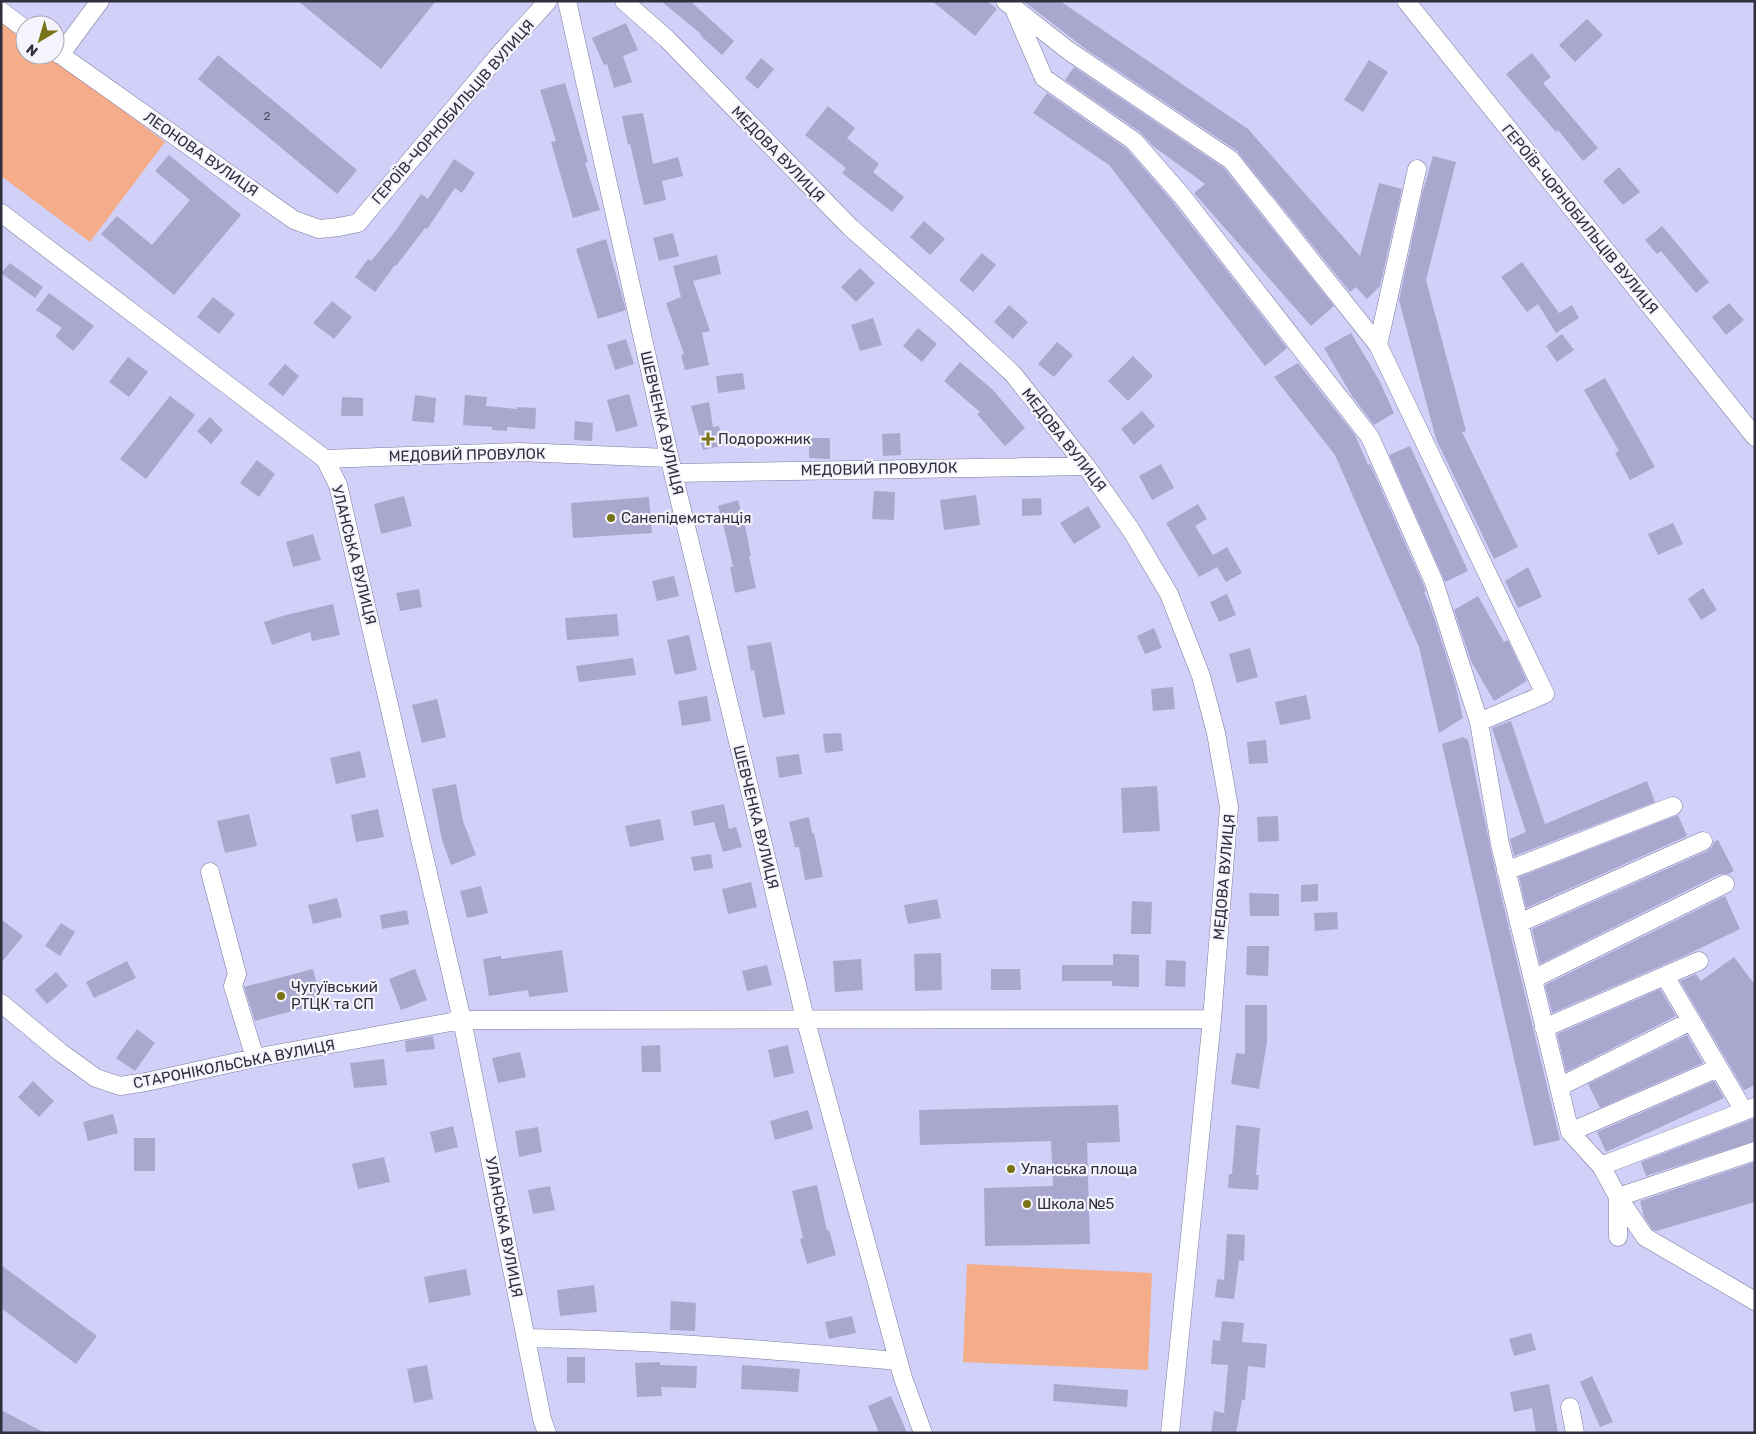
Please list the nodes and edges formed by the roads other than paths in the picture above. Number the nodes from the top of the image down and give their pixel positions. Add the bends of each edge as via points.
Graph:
1 (100, 1) edge
2 (548, 1) edge
3 (567, 1) edge
4 (624, 1) edge
5 (1406, 1) edge
6 (1009, 5) edge
7 (1, 12) edge
8 (15, 22) edge
9 (65, 44) edge
10 (65, 58) edge
11 (1417, 169) dead end
12 (1, 213) edge
13 (358, 223) joint
14 (1378, 345) junction
15 (1755, 437) edge
16 (325, 459) junction
17 (671, 465) junction
18 (1086, 466) junction
19 (1479, 722) junction
20 (1673, 806) dead end
21 (1703, 841) dead end
22 (1506, 871) junction
23 (210, 872) dead end
24 (1725, 884) dead end
25 (1519, 924) junction
26 (1699, 961) dead end
27 (1665, 976) junction
28 (1532, 979) junction
29 (1, 1002) edge
30 (804, 1018) junction
31 (1212, 1019) junction
32 (462, 1020) junction
33 (1691, 1021) junction
34 (1544, 1028) junction
35 (256, 1058) junction
36 (1718, 1068) junction
37 (1559, 1086) junction
38 (1749, 1109) edge
39 (1570, 1132) junction
40 (1755, 1151) edge
41 (1601, 1166) junction
42 (1618, 1197) junction
43 (1618, 1237) dead end
44 (1755, 1301) edge
45 (526, 1338) junction
46 (898, 1361) junction
47 (1570, 1407) dead end
48 (547, 1433) edge
49 (923, 1433) edge
50 (1170, 1433) edge
51 (1575, 1433) edge

1 - 9 street
2 - 13 street, ГЕРОЇВ-ЧОРНОБИЛЬЦІВ ВУЛИЦЯ
3 - 17 street, ШЕВЧЕНКА ВУЛИЦЯ
4 - 18 street, МЕДОВА ВУЛИЦЯ via 667,39 850,227 1013,374
5 - 15 street, ГЕРОЇВ-ЧОРНОБИЛЬЦІВ ВУЛИЦЯ
6 - 14 street via 1069,51 1231,160
6 - 19 street via 1044,78 1134,141 1182,196 1370,437 1434,582
7 - 8 street
10 - 13 street, ЛЕОНОВА ВУЛИЦЯ via 294,220 319,229
11 - 14 street
12 - 16 street, УЛАНСЬКА ВУЛИЦЯ
14 - 19 street via 1545,694
16 - 17 street, МЕДОВИЙ ПРОВУЛОК via 519,452
16 - 32 street, УЛАНСЬКА ВУЛИЦЯ via 338,485
17 - 18 street, МЕДОВИЙ ПРОВУЛОК
17 - 30 street, ШЕВЧЕНКА ВУЛИЦЯ
18 - 31 street, МЕДОВА ВУЛИЦЯ via 1132,530 1169,594 1201,676 1216,733 1229,807
19 - 22 street
20 - 22 street
21 - 25 street
22 - 25 street
23 - 35 street via 237,974 233,986
24 - 28 street
25 - 28 street
26 - 27 street
27 - 33 street
27 - 34 street
28 - 34 street
29 - 35 street, СТАРОНІКОЛЬСЬКА ВУЛИЦЯ via 96,1078 120,1086
30 - 31 street
30 - 32 street
30 - 46 street
31 - 50 street
32 - 35 street, СТАРОНІКОЛЬСЬКА ВУЛИЦЯ
32 - 45 street, УЛАНСЬКА ВУЛИЦЯ
33 - 36 street
33 - 37 street
34 - 37 street
36 - 38 street
36 - 39 street
37 - 39 street
38 - 41 street
39 - 41 street
40 - 42 street
41 - 42 street
42 - 43 street
42 - 44 street via 1645,1236
45 - 46 street via 754,1348
45 - 48 street, УЛАНСЬКА ВУЛИЦЯ
46 - 49 street
47 - 51 street

